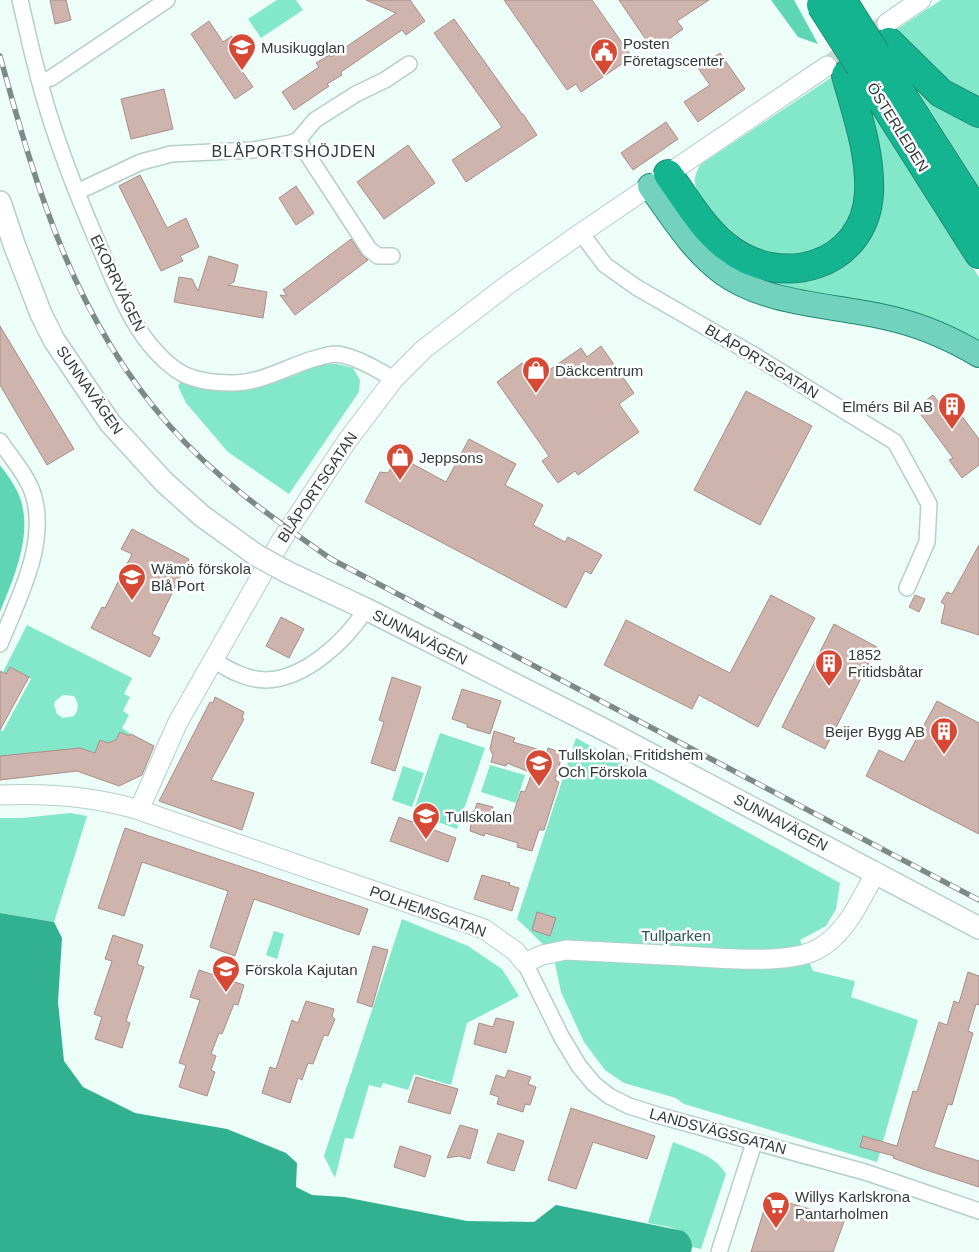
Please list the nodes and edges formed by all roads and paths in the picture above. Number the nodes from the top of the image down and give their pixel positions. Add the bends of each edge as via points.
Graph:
1 (20, 0) edge
2 (167, 0) edge
3 (851, 0) edge
4 (920, 0) edge
5 (828, 6) edge
6 (864, 54) junction
7 (409, 64) dead end
8 (40, 82) junction
9 (979, 113) edge
10 (298, 140) junction
11 (659, 180) junction
12 (77, 192) junction
13 (0, 202) edge
14 (979, 215) edge
15 (581, 233) junction
16 (979, 254) edge
17 (392, 256) dead end
18 (979, 355) edge
19 (394, 379) junction
20 (0, 441) edge
21 (906, 588) dead end
22 (366, 610) junction
23 (0, 644) edge
24 (213, 660) junction
25 (0, 795) edge
26 (139, 810) junction
27 (876, 872) junction
28 (979, 928) edge
29 (525, 963) junction
30 (754, 1143) junction
31 (979, 1211) edge
32 (719, 1252) edge

1 - 8 street, EKORRVÄGEN
2 - 8 street via 51,78
3 - 6 highway
4 - 6 street, BLÅPORTSGATAN
5 - 6 highway, ÖSTERLEDEN, bridge
6 - 9 highway
6 - 11 street, BLÅPORTSGATAN
6 - 11 highway via 863,138 869,194 863,223 848,245 829,260 790,270 770,268 749,260 728,248
6 - 14 highway, ÖSTERLEDEN
6 - 16 highway, ÖSTERLEDEN
7 - 10 street via 315,120
8 - 12 street, EKORRVÄGEN
10 - 12 street via 253,150 171,154 141,162
10 - 17 street via 369,249 378,256
11 - 15 street, BLÅPORTSGATAN
11 - 18 main road via 692,243 724,274 767,294 789,300 908,323 935,332
12 - 19 street, EKORRVÄGEN via 132,317 156,352 179,371 203,380 235,383 266,377 330,354 342,354
13 - 22 main road, SUNNAVÄGEN, bridge via 41,314 54,340 110,423 164,482 202,516 256,555
15 - 19 street, BLÅPORTSGATAN via 459,321
15 - 21 street, BLÅPORTSGATAN via 605,265 636,287 896,442 929,504 927,542
19 - 24 street, BLÅPORTSGATAN via 291,525
20 - 23 street via 27,480 34,497 36,519 30,567
22 - 24 street via 356,625 330,650 304,670 284,677 266,680 248,677
22 - 27 main road, SUNNAVÄGEN
24 - 26 street, BLÅPORTSGATAN via 164,751
25 - 26 street, POLHEMSGATAN via 74,796
26 - 29 street, POLHEMSGATAN via 484,929 515,950
27 - 28 main road, SUNNAVÄGEN
27 - 29 street via 841,930 817,950 797,957 730,958 566,950
29 - 30 street, LANDSVÄGSGATAN via 579,1066 609,1096 628,1106
30 - 31 street, LANDSVÄGSGATAN via 866,1172
30 - 32 street

